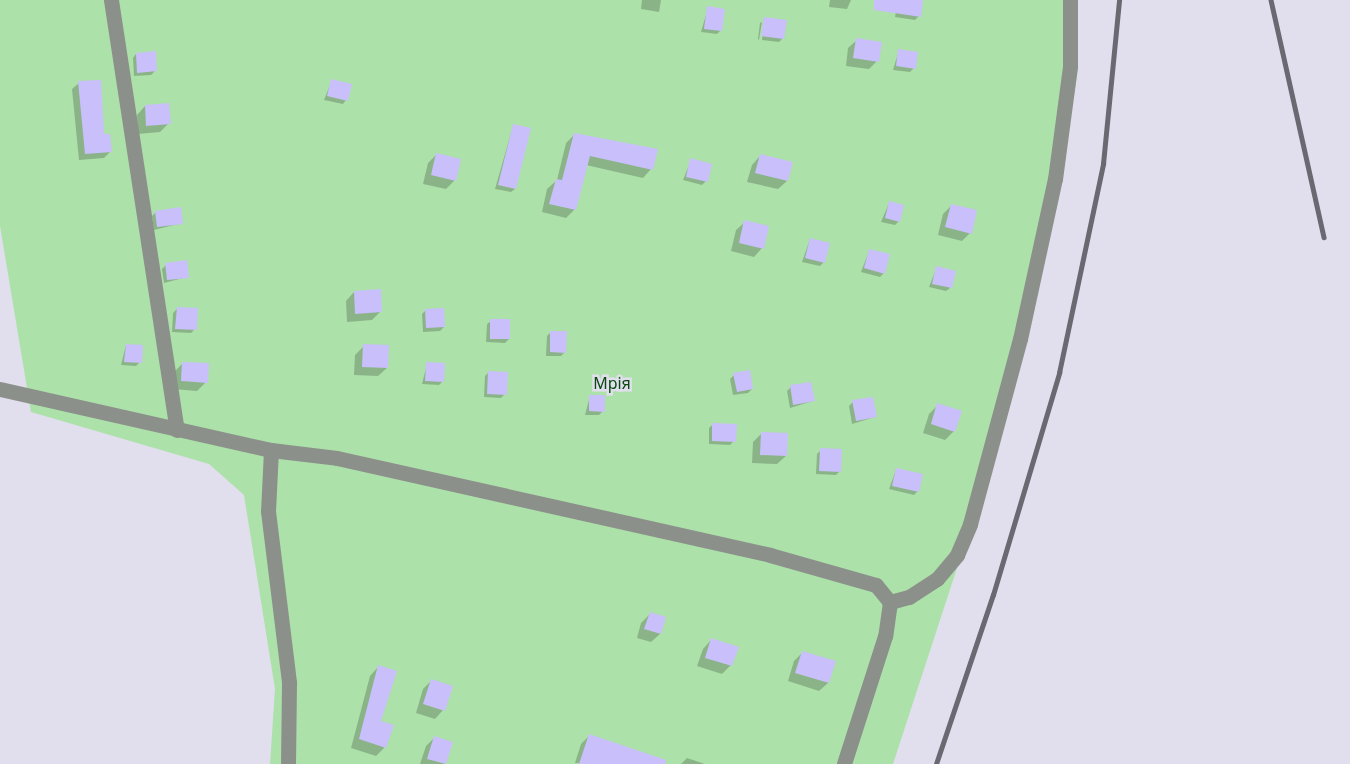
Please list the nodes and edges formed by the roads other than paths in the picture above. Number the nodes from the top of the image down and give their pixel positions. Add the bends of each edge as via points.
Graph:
1 (111, 0) edge
2 (1070, 0) edge
3 (0, 389) edge
4 (177, 430) junction
5 (271, 450) junction
6 (891, 602) junction
7 (288, 764) edge
8 (844, 764) edge

1 - 4 street
2 - 6 street via 1070,66 1055,179 1020,339 970,524 957,555 937,579 909,597
3 - 4 street
4 - 5 street
5 - 6 street via 338,458 803,562 876,585
5 - 7 street via 268,511 288,683
6 - 8 street via 872,685

